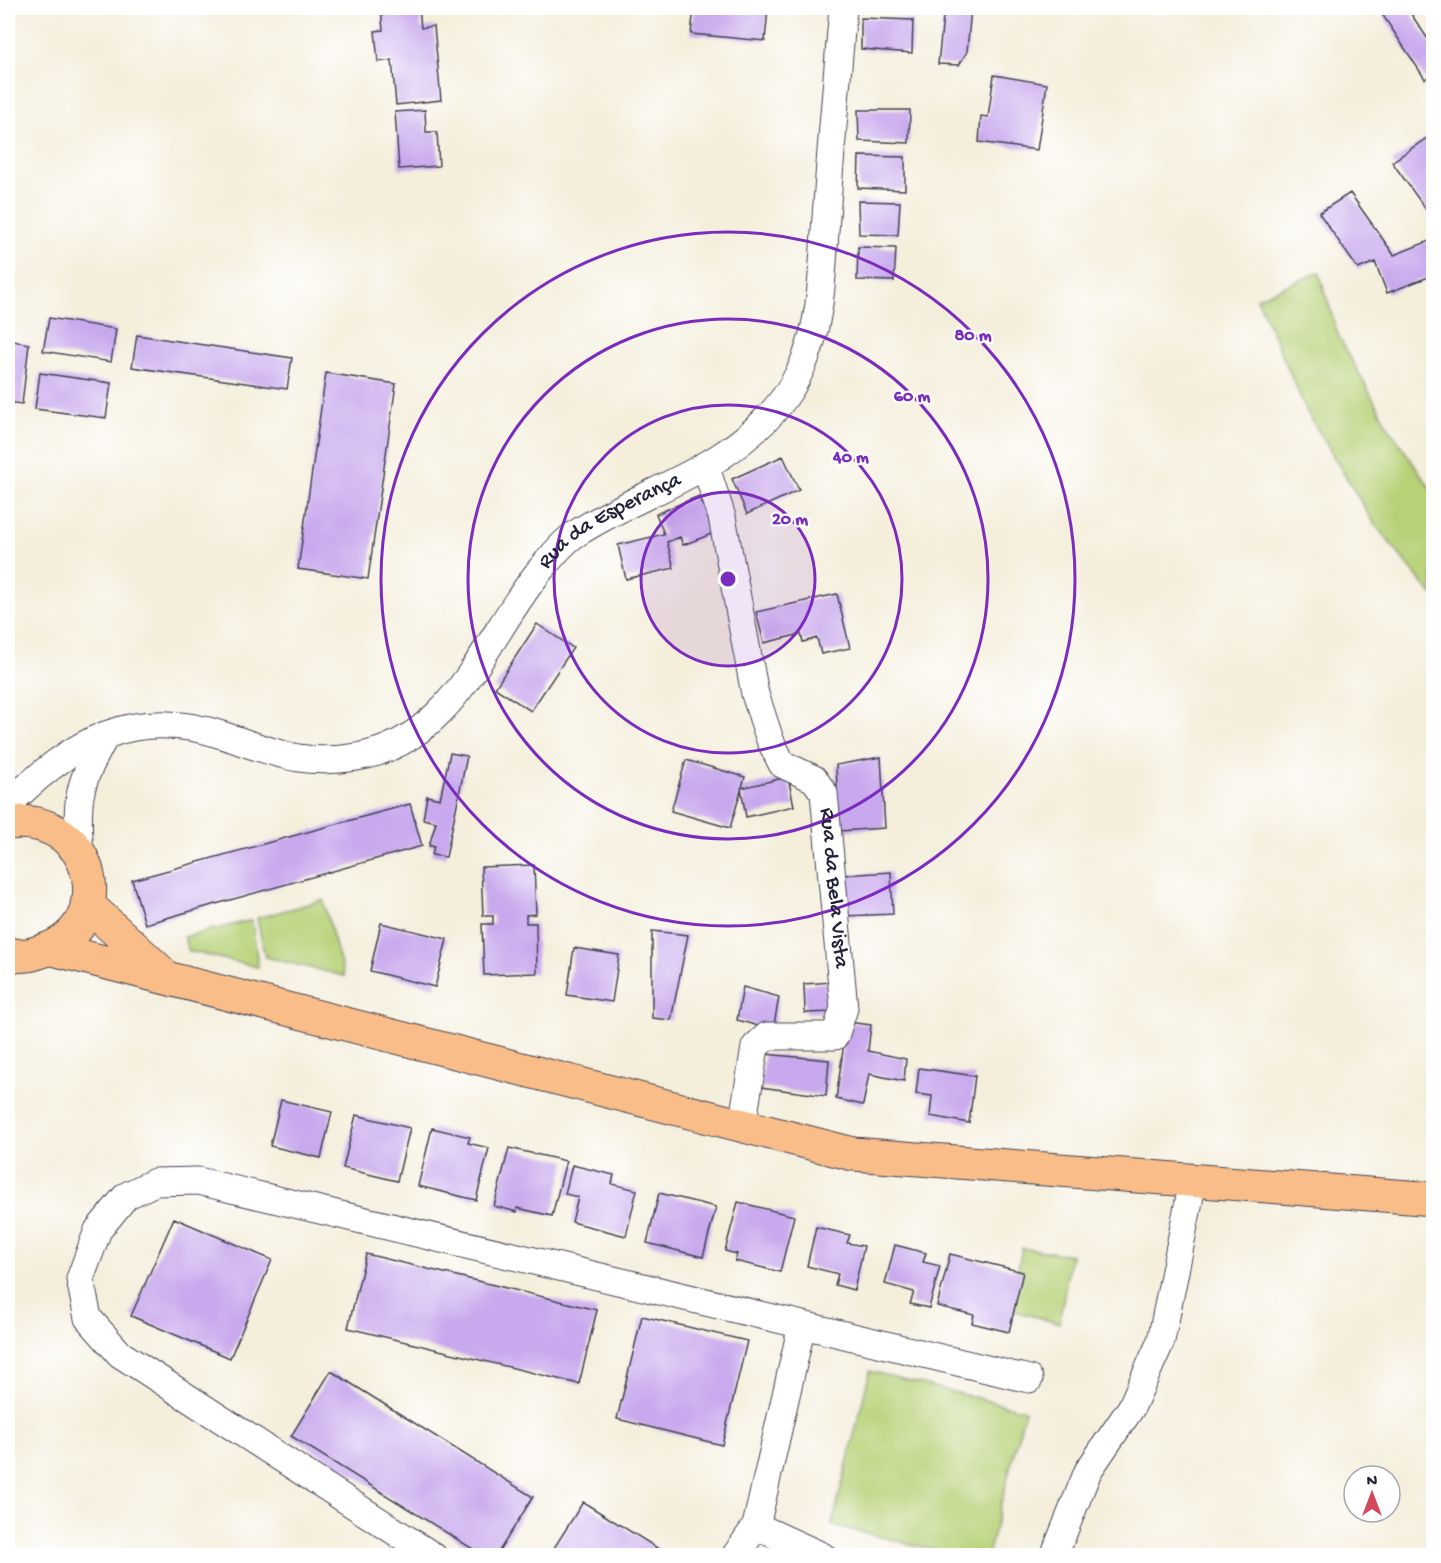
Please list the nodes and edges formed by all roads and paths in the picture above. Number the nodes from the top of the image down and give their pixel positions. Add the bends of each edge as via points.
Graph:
1 (843, 8) edge
2 (705, 465) junction
3 (107, 733) junction
4 (8, 805) edge
5 (8, 823) edge
6 (80, 853) junction
7 (87, 904) junction
8 (53, 949) junction
9 (8, 954) edge
10 (168, 978) junction
11 (742, 1126) junction
12 (1193, 1181) junction
13 (1434, 1199) edge
14 (802, 1325) junction
15 (1029, 1379) dead end
16 (756, 1526) junction
17 (433, 1556) edge
18 (735, 1556) edge
19 (822, 1556) edge
20 (1054, 1556) edge

1 - 2 street, Rua da Esperança via 818,320 800,371 771,417
2 - 3 street, Rua da Esperança via 572,536 540,570 449,703 405,742 359,756 313,761 285,757 221,734 180,725 141,724
2 - 11 street, Rua da Bela Vista via 722,518 755,694 770,740 782,764 814,778 824,794 844,1008 835,1036 766,1036 755,1047
3 - 4 street, Rua da Esperança via 43,770
3 - 6 street via 83,777 76,811
5 - 6 main road via 43,824 64,835
6 - 7 main road via 88,876
7 - 8 main road via 72,935
7 - 10 main road
8 - 9 main road via 27,956
8 - 10 main road
10 - 11 main road
11 - 12 main road via 853,1154
12 - 13 main road
12 - 20 street via 1161,1341 1131,1408 1088,1471
14 - 15 street
14 - 16 street
14 - 17 street via 198,1181 154,1182 126,1196 98,1230 80,1279 88,1318 120,1354
16 - 18 street
16 - 19 street

